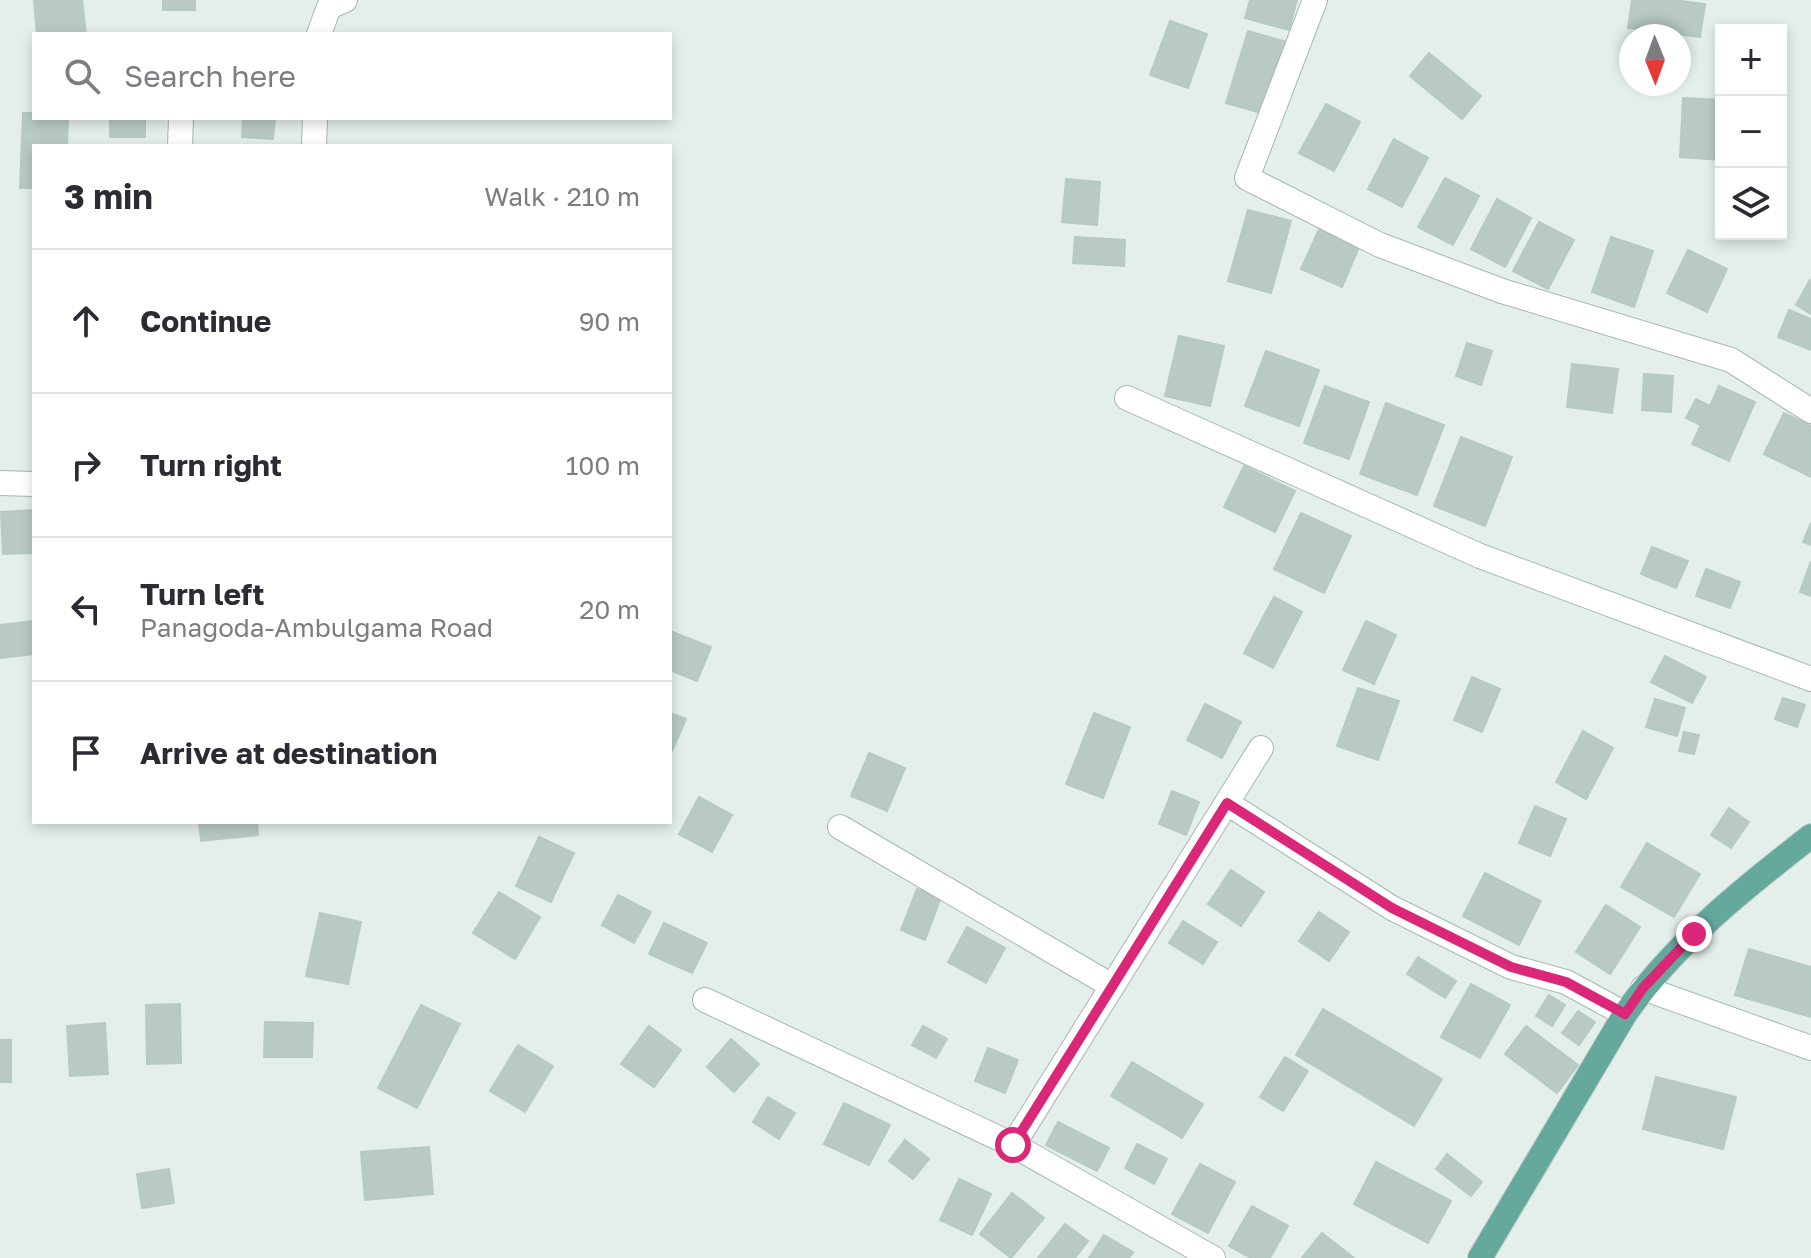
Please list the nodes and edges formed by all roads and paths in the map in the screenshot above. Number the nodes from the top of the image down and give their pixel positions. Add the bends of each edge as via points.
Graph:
1 (345, 0) edge
2 (1315, 0) edge
3 (320, 32) edge
4 (181, 120) edge
5 (315, 120) edge
6 (180, 144) edge
7 (314, 144) edge
8 (1127, 398) dead end
9 (1811, 411) edge
10 (0, 483) edge
11 (32, 484) edge
12 (1811, 679) edge
13 (1261, 748) dead end
14 (1227, 803) junction
15 (840, 827) dead end
16 (1811, 836) edge
17 (1112, 986) junction
18 (1643, 988) junction
19 (705, 1000) dead end
20 (1625, 1014) junction
21 (1811, 1048) edge
22 (1013, 1145) junction
23 (1213, 1258) edge
24 (1480, 1258) edge

1 - 3 street via 329,7
2 - 9 street via 1247,178 1380,245 1502,291 1731,360
4 - 6 street
5 - 7 street
8 - 12 street via 1480,556
10 - 11 street
13 - 14 street
14 - 17 street
14 - 20 street via 1392,908 1511,967 1566,982
15 - 17 street
16 - 18 main road via 1740,892
17 - 22 street
18 - 20 main road
18 - 21 street
19 - 22 street
20 - 24 main road
22 - 23 street

